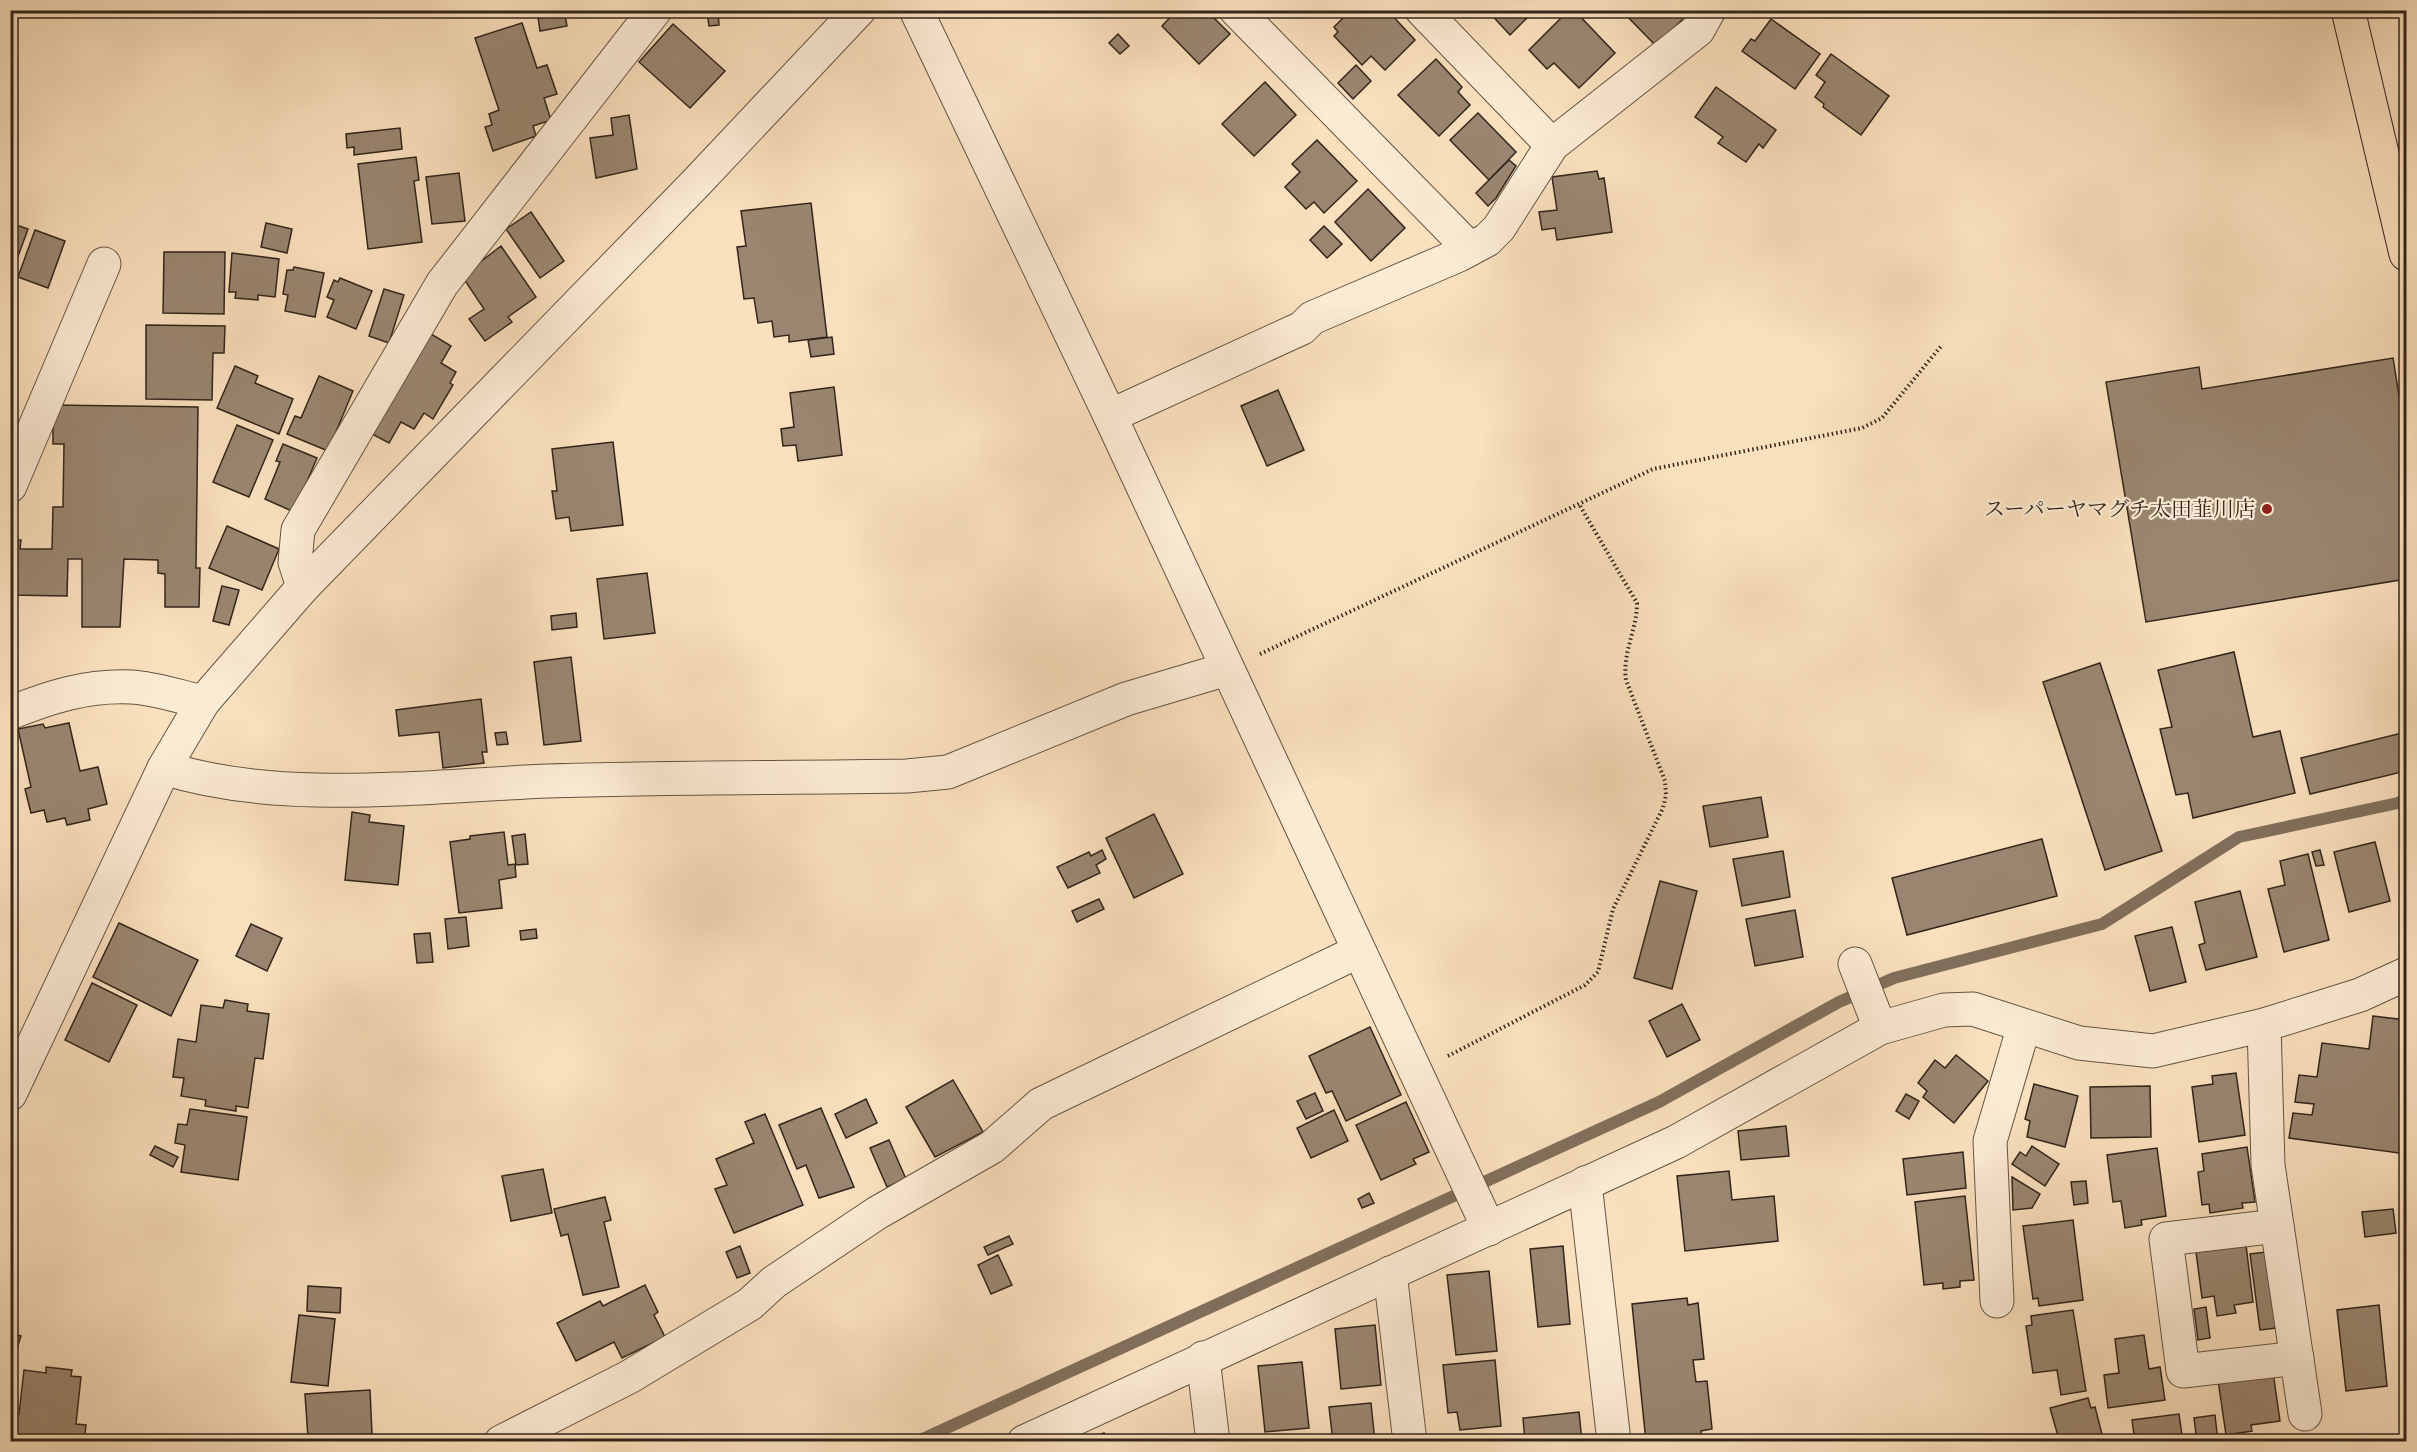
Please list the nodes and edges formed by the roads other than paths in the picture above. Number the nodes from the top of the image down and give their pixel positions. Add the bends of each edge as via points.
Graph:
1 (655, 10) edge
2 (860, 10) edge
3 (916, 10) edge
4 (1236, 10) edge
5 (1422, 10) edge
6 (1709, 10) edge
7 (2348, 10) edge
8 (1552, 145) junction
9 (1470, 249) junction
10 (2406, 254) edge
11 (104, 264) dead end
12 (1110, 416) junction
13 (10, 486) edge
14 (303, 587) junction
15 (1227, 669) junction
16 (203, 702) junction
17 (10, 713) edge
18 (164, 768) junction
19 (1359, 951) junction
20 (1855, 964) dead end
21 (2406, 974) edge
22 (1878, 1021) junction
23 (2264, 1025) junction
24 (2024, 1026) junction
25 (10, 1094) edge
26 (1585, 1183) junction
27 (1486, 1221) junction
28 (2277, 1226) junction
29 (1390, 1273) junction
30 (1997, 1301) dead end
31 (1203, 1358) junction
32 (2297, 1358) junction
33 (2306, 1414) dead end
34 (501, 1442) edge
35 (1024, 1442) edge
36 (1213, 1442) edge
37 (1410, 1442) edge
38 (1614, 1442) edge

1 - 14 street via 442,284 298,530 295,562
2 - 14 street
3 - 12 street
4 - 9 street
5 - 8 street
6 - 8 street via 1698,30
7 - 10 highway
8 - 9 street via 1499,228
9 - 12 street via 1312,318 1302,328
11 - 13 street
12 - 15 street
14 - 16 street
15 - 18 street via 1126,699 948,772 907,776 274,789 195,777
15 - 19 street
16 - 17 street via 132,687 83,689 49,697
16 - 18 street
18 - 25 street
19 - 27 street
19 - 34 street via 1041,1104 992,1147 877,1213 774,1282 750,1304 629,1377
20 - 22 street
21 - 23 street via 2361,995
22 - 24 street via 1973,1009
22 - 26 street via 1676,1142
23 - 24 street via 2153,1051 2079,1043
23 - 28 street via 2268,1165
24 - 30 street via 1990,1141
26 - 27 street
26 - 38 street
27 - 29 street
28 - 32 street
28 - 32 street via 2166,1239 2182,1371
29 - 31 street
29 - 37 street
31 - 35 street
31 - 36 street
32 - 33 street

